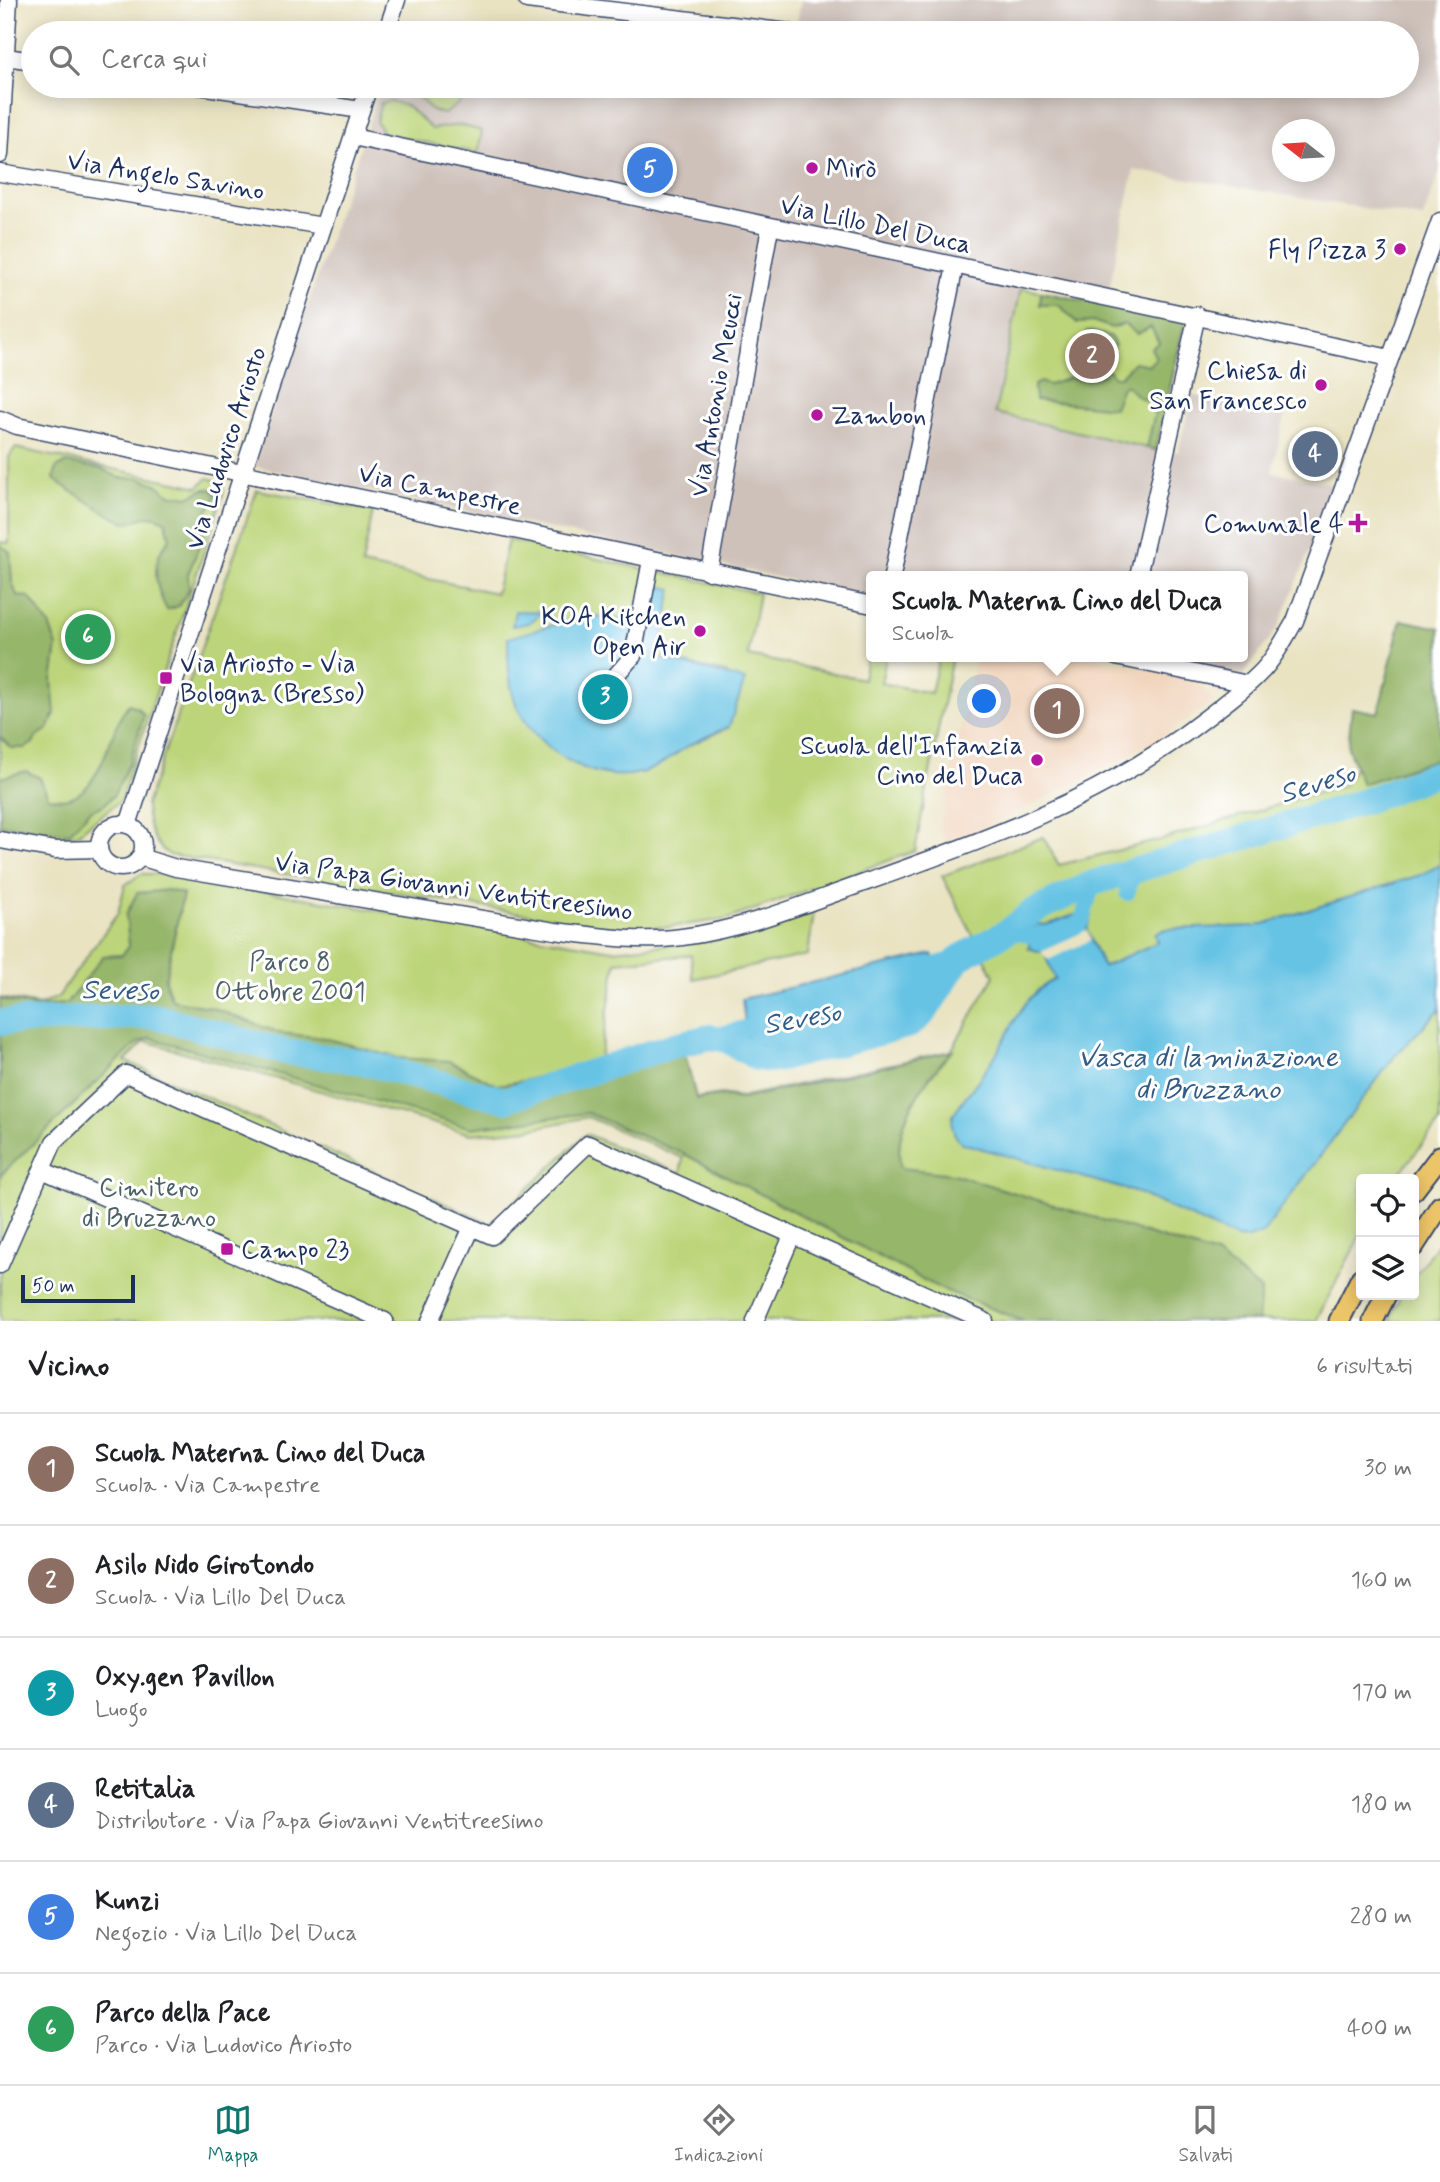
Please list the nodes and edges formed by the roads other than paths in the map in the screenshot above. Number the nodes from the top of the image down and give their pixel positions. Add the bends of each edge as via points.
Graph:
1 (9, 0) edge
2 (397, 0) edge
3 (527, 0) edge
4 (390, 21) edge
5 (699, 21) edge
6 (6, 57) junction
7 (21, 59) edge
8 (280, 98) edge
9 (365, 98) edge
10 (361, 110) junction
11 (353, 137) junction
12 (0, 155) edge
13 (0, 173) edge
14 (1440, 221) edge
15 (323, 226) junction
16 (770, 227) junction
17 (955, 266) junction
18 (1197, 315) junction
19 (1390, 358) junction
20 (0, 419) edge
21 (242, 472) junction
22 (651, 560) junction
23 (893, 571) edge
24 (1139, 571) edge
25 (709, 572) junction
26 (866, 605) edge
27 (1143, 662) edge
28 (1197, 673) junction
29 (617, 674) dead end
30 (1248, 684) junction
31 (1226, 702) junction
32 (128, 825) junction
33 (0, 840) edge
34 (100, 849) junction
35 (140, 857) junction
36 (1440, 1156) edge
37 (42, 1170) junction
38 (1419, 1183) edge
39 (1440, 1206) edge
40 (471, 1227) junction
41 (792, 1236) junction
42 (1419, 1238) edge
43 (0, 1265) edge
44 (1356, 1288) edge
45 (1384, 1300) edge
46 (385, 1321) edge
47 (430, 1321) edge
48 (755, 1321) edge
49 (985, 1321) edge
50 (1339, 1321) edge
51 (1373, 1321) edge

1 - 6 street
2 - 4 street
3 - 5 street
6 - 7 street
6 - 12 street
8 - 10 street
9 - 10 street, Via Ludovico Ariosto
10 - 11 street, Via Ludovico Ariosto
11 - 15 street, Via Ludovico Ariosto
11 - 16 street, Via Lillo Del Duca
13 - 15 street, Via Angelo Savino
14 - 19 street, Via Papa Giovanni Ventitreesimo
15 - 21 street, Via Ludovico Ariosto
16 - 17 street, Via Lillo Del Duca
16 - 25 street, Via Antonio Meucci
17 - 18 street, Via Lillo Del Duca
17 - 23 street
18 - 19 street, Via Lillo Del Duca
18 - 24 street
19 - 30 street, Via Papa Giovanni Ventitreesimo via 1295,621 1264,669
20 - 21 street, Via Campestre
21 - 22 street, Via Campestre
21 - 32 street, Via Ludovico Ariosto
22 - 25 street, Via Campestre
22 - 29 street via 633,656
25 - 26 street, Via Campestre
27 - 28 street
28 - 30 street
28 - 31 street
30 - 31 street, Via Papa Giovanni Ventitreesimo
31 - 35 street, Via Papa Giovanni Ventitreesimo via 1169,747 1016,827 736,928 679,938 614,938 555,931 176,868
32 - 34 street via 108,828
32 - 35 street via 141,835
33 - 34 street via 55,850
34 - 35 street via 104,861 121,869
36 - 38 main road
37 - 40 street via 54,1142 126,1074
37 - 43 street
37 - 46 street
39 - 42 main road
40 - 41 street via 492,1236 588,1144
40 - 47 street
41 - 48 street
41 - 49 street
44 - 50 main road
45 - 51 main road

